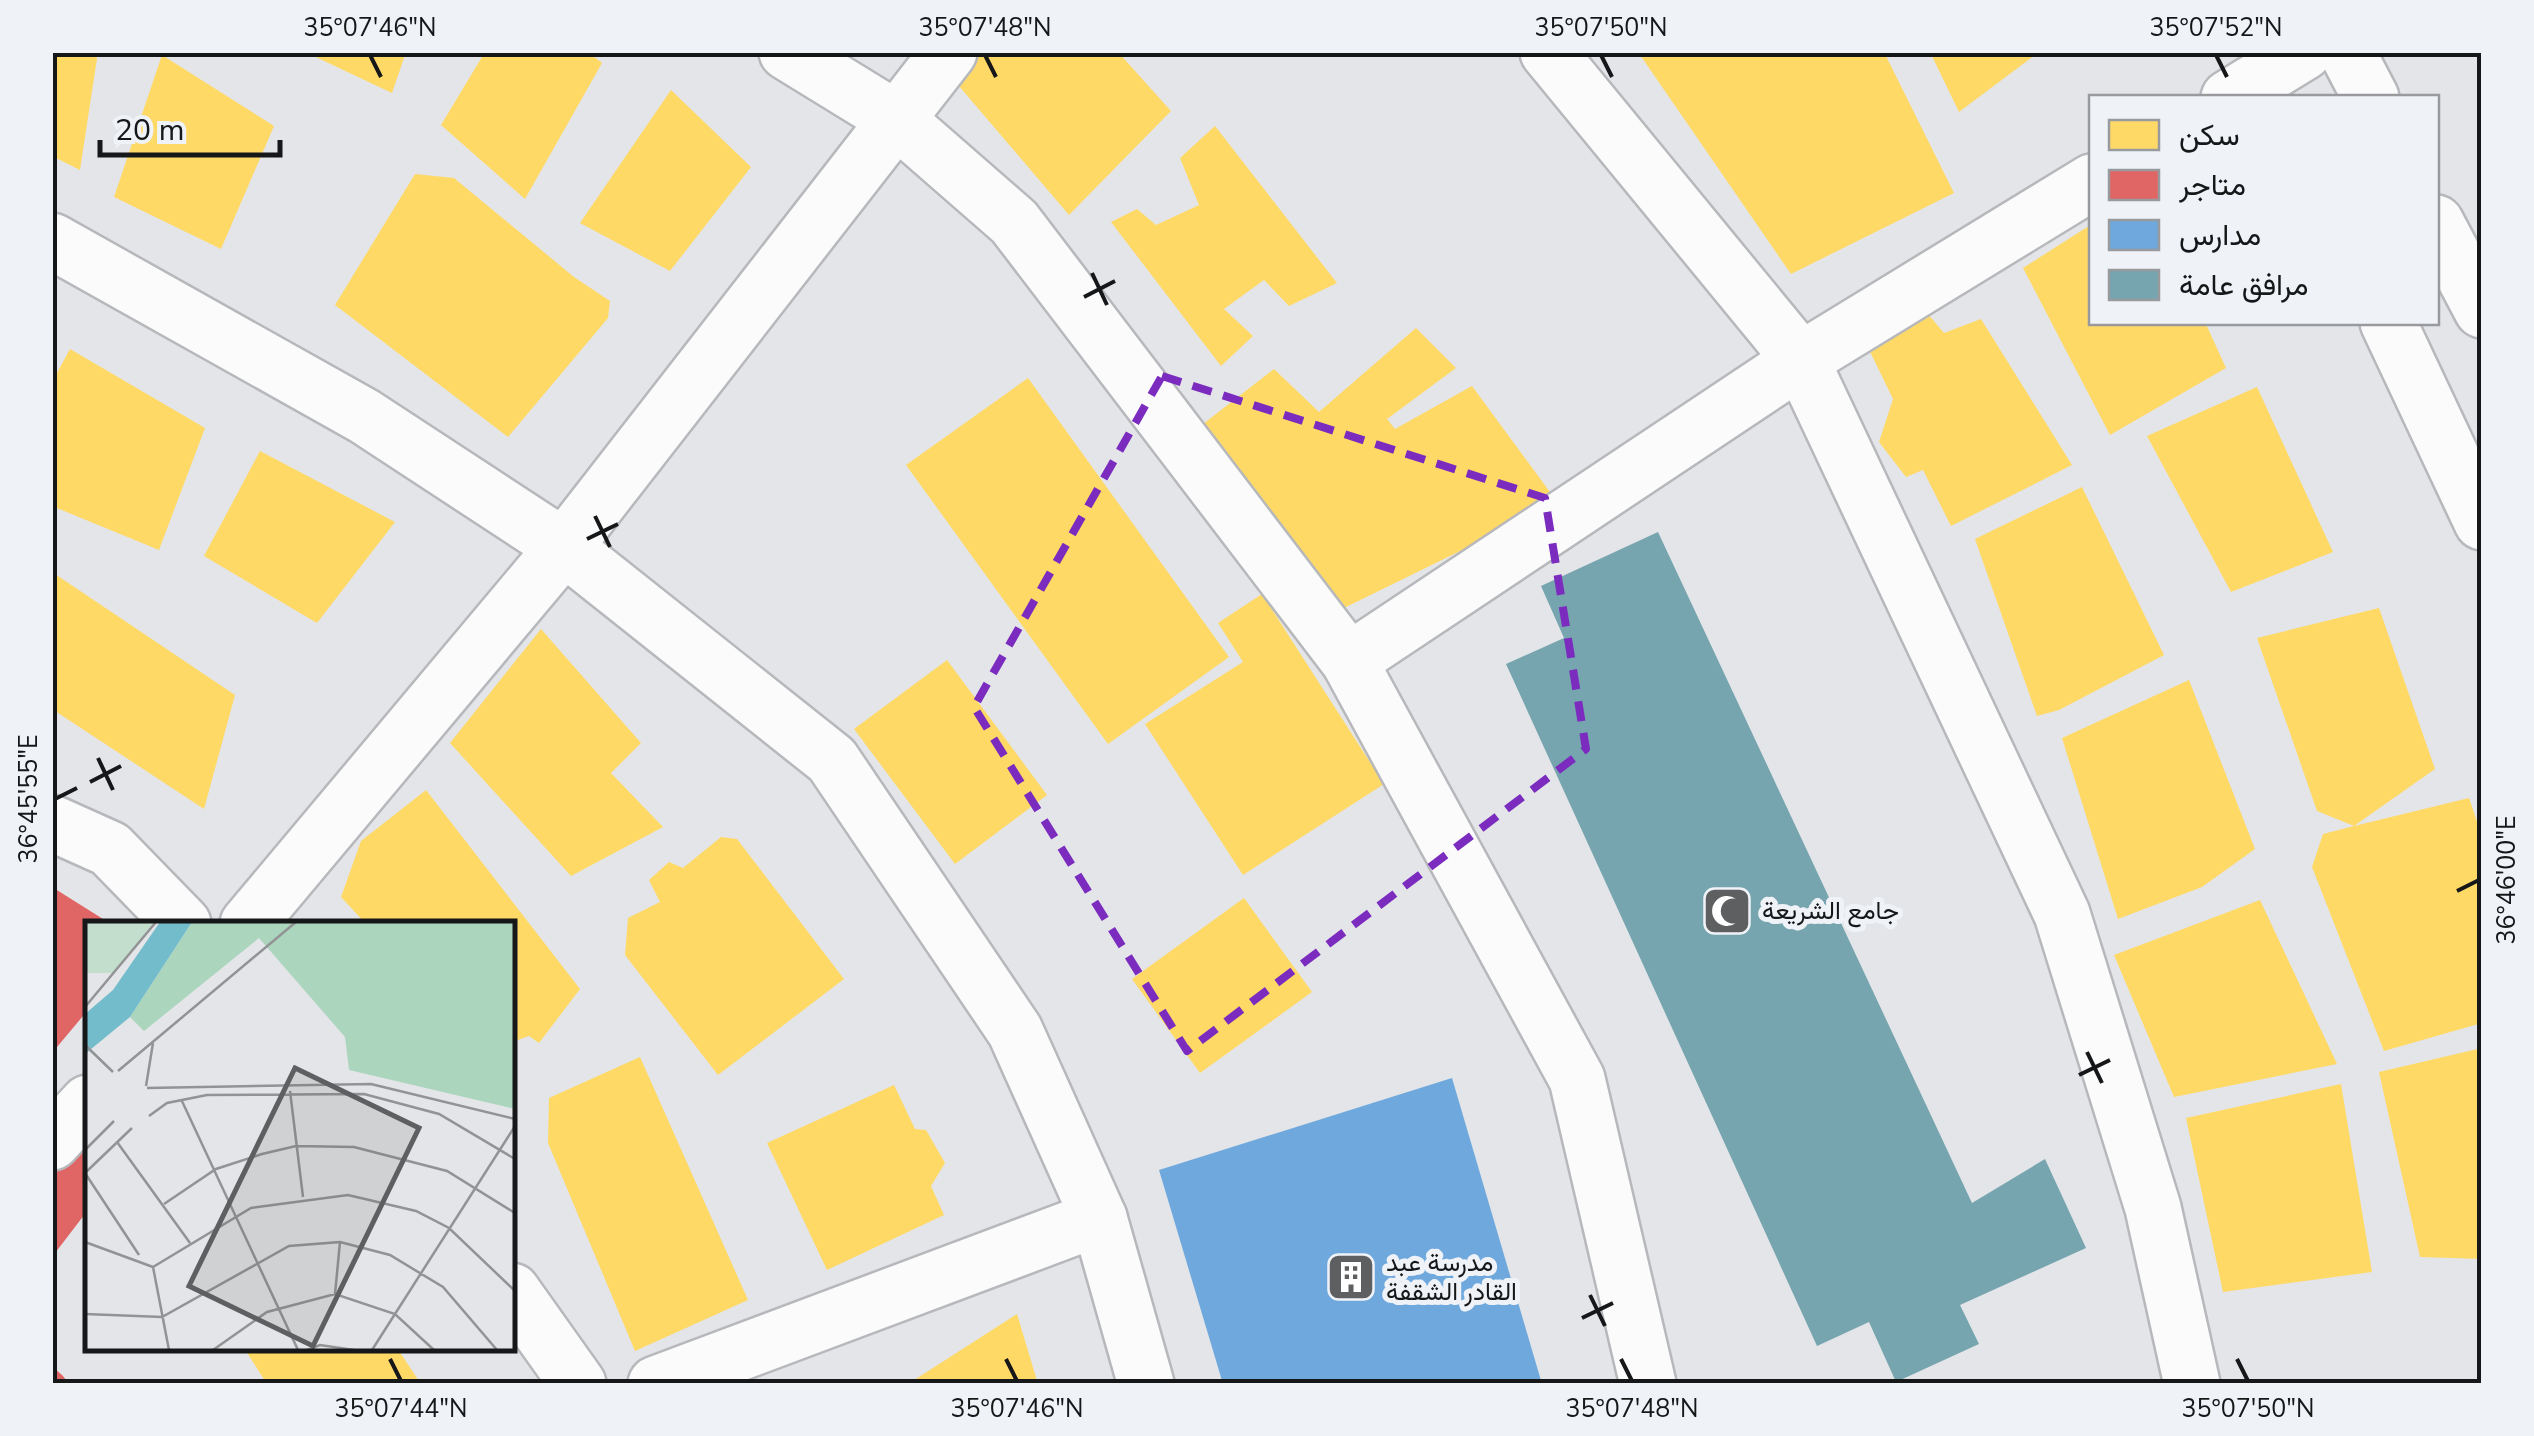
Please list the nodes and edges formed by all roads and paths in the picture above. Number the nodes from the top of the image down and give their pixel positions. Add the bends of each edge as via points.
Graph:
1 (787, 52) edge
2 (949, 52) edge
3 (1548, 52) edge
4 (2348, 52) edge
5 (2370, 95) edge
6 (896, 119) junction
7 (2089, 184) edge
8 (2439, 229) edge
9 (52, 241) edge
10 (2482, 310) edge
11 (2389, 325) edge
12 (1801, 360) junction
13 (2482, 522) edge
14 (564, 547) junction
15 (1348, 661) junction
16 (52, 822) edge
17 (179, 921) edge
18 (251, 921) edge
19 (85, 1106) edge
20 (52, 1142) edge
21 (1100, 1218) junction
22 (515, 1295) edge
23 (578, 1384) edge
24 (656, 1384) edge
25 (1146, 1384) edge
26 (1648, 1384) edge
27 (2192, 1384) edge

1 - 6 street
2 - 6 street
3 - 12 street
4 - 5 street
6 - 14 street
6 - 15 street via 1014,222
7 - 12 street
8 - 10 street
9 - 14 street via 364,416
11 - 13 street
12 - 15 street
12 - 27 street via 2062,914 2153,1208
14 - 18 street
14 - 21 street via 832,760 1015,1031
15 - 26 street via 1577,1080
16 - 17 street via 110,850
19 - 20 street
21 - 24 street
21 - 25 street
22 - 23 street

